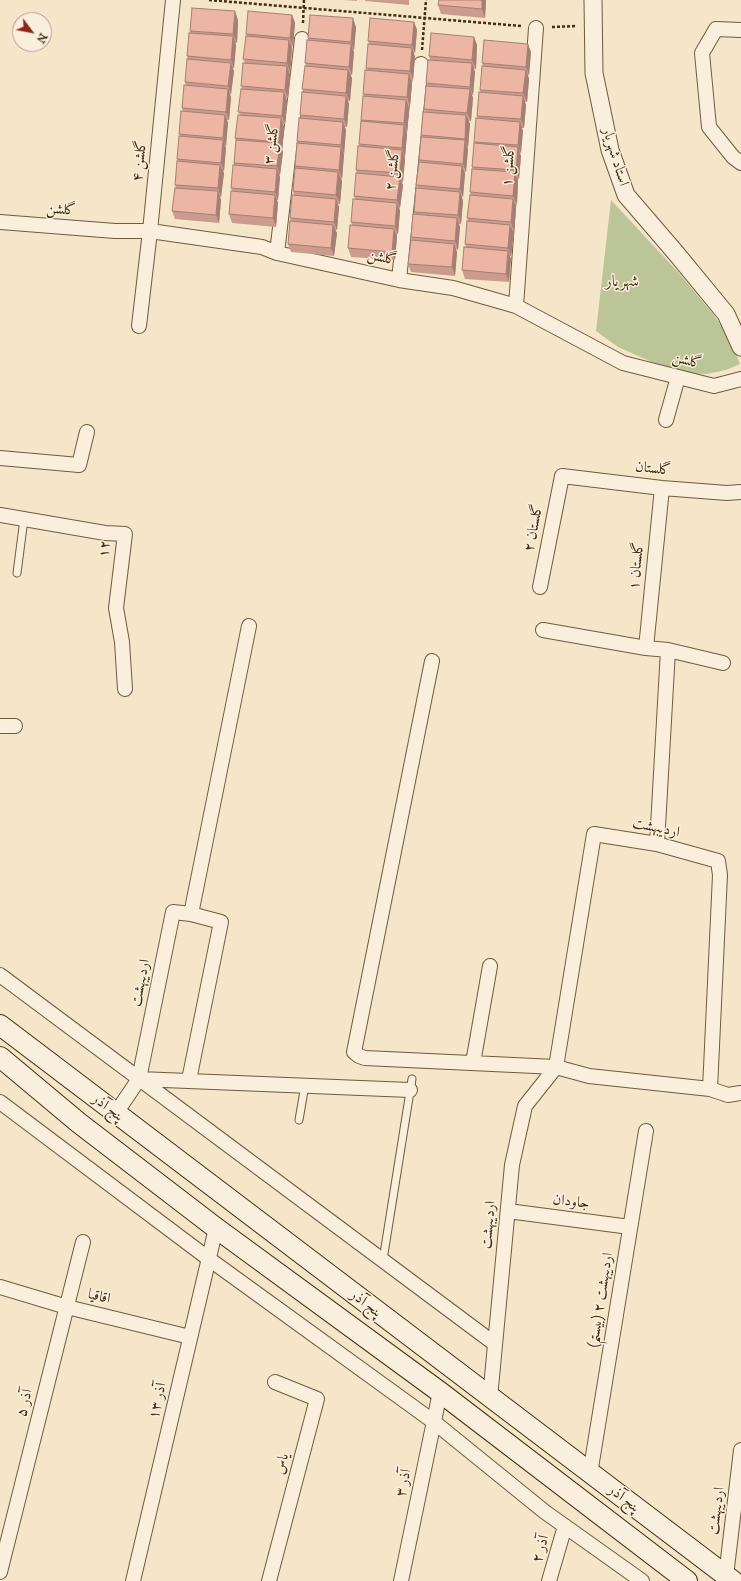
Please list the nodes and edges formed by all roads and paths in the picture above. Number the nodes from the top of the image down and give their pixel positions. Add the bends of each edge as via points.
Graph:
1 (173, 0) edge
2 (209, 0) edge
3 (304, 0) edge
4 (426, 0) edge
5 (593, 0) edge
6 (304, 8) junction
7 (425, 19) junction
8 (593, 26) junction
9 (536, 28) junction
10 (741, 30) edge
11 (302, 39) joint
12 (421, 64) joint
13 (741, 163) edge
14 (0, 222) edge
15 (150, 231) junction
16 (277, 253) junction
17 (399, 280) junction
18 (516, 306) junction
19 (139, 326) dead end
20 (741, 347) edge
21 (678, 377) junction
22 (741, 379) edge
23 (666, 420) dead end
24 (87, 432) dead end
25 (0, 458) edge
26 (562, 476) joint
27 (662, 488) junction
28 (741, 492) edge
29 (0, 515) edge
30 (24, 519) junction
31 (17, 573) dead end
32 (540, 587) dead end
33 (249, 626) dead end
34 (543, 630) dead end
35 (646, 648) junction
36 (668, 650) junction
37 (432, 660) dead end
38 (723, 663) dead end
39 (125, 689) dead end
40 (0, 726) edge
41 (15, 726) dead end
42 (657, 844) junction
43 (191, 914) junction
44 (490, 966) dead end
45 (0, 975) edge
46 (0, 1025) edge
47 (0, 1057) edge
48 (473, 1063) junction
49 (556, 1067) junction
50 (140, 1079) junction
51 (189, 1080) junction
52 (305, 1085) junction
53 (411, 1085) joint
54 (710, 1089) junction
55 (741, 1093) edge
56 (96, 1098) junction
57 (0, 1102) edge
58 (116, 1113) junction
59 (299, 1120) dead end
60 (79, 1123) junction
61 (646, 1131) dead end
62 (146, 1137) junction
63 (127, 1160) junction
64 (508, 1211) junction
65 (630, 1227) junction
66 (216, 1228) junction
67 (83, 1242) dead end
68 (209, 1259) junction
69 (382, 1260) junction
70 (0, 1287) edge
71 (67, 1307) junction
72 (190, 1337) junction
73 (495, 1344) junction
74 (275, 1382) dead end
75 (440, 1392) junction
76 (490, 1398) junction
77 (434, 1422) junction
78 (741, 1450) edge
79 (590, 1474) junction
80 (565, 1526) junction
81 (0, 1572) edge
82 (730, 1578) edge
83 (133, 1581) edge
84 (269, 1581) edge
85 (401, 1581) edge
86 (549, 1581) edge
87 (642, 1581) edge
88 (687, 1581) edge

1 - 15 street, گلشن ۴
2 - 6 path
3 - 6 path
4 - 7 path
5 - 8 street, استاد شهریار
6 - 7 path
6 - 11 path
7 - 9 path
7 - 12 path
8 - 9 path
8 - 20 street, استاد شهریار via 594,73 610,150 626,195 726,314
9 - 18 street, گلشن ۱
10 - 13 street via 716,30 702,53 709,127
11 - 16 street, گلشن ۳
12 - 17 street, گلشن ۲
14 - 15 street, گلشن via 115,231
15 - 16 street, گلشن via 262,247
15 - 19 street, گلشن ۴
16 - 17 street, گلشن
17 - 18 street, گلشن via 453,288
18 - 21 street, گلشن via 623,363
21 - 22 street, گلشن via 714,386
21 - 23 street
24 - 25 street via 79,465
26 - 27 street, گلستان
26 - 32 street, گلستان ۲
27 - 28 street, گلستان
27 - 35 street, گلستان ۱
29 - 30 street, ۱۲
30 - 31 lane
30 - 39 street, ۱۲ via 125,534 116,608 122,642
33 - 43 street
34 - 35 street
35 - 36 street
36 - 38 street
36 - 42 street
37 - 48 street via 354,1052 365,1058
40 - 41 street
42 - 49 street, اردیبهشت via 594,834
42 - 54 street, اردیبهشت via 718,861 720,874
43 - 50 street, اردیبهشت via 173,912
43 - 51 street via 221,922
44 - 48 street
45 - 50 street
46 - 56 main road, پنج آذر
47 - 60 main road, پنج آذر
48 - 49 street
49 - 54 street via 589,1076
49 - 64 street, اردیبهشت via 525,1106 512,1165
50 - 51 street
50 - 58 street
50 - 69 street
51 - 52 street
52 - 53 street
52 - 59 lane
53 - 69 lane
54 - 55 street via 728,1095
56 - 58 main road, پنج آذر
56 - 60 main road
57 - 68 street
58 - 62 main road, پنج آذر
60 - 63 main road, پنج آذر
61 - 65 street, اردیبهشت ۲ (بیستم)
62 - 63 main road
62 - 76 main road, پنج آذر
63 - 66 main road, پنج آذر
64 - 65 street, جاودان
64 - 73 street, اردیبهشت
65 - 79 street, اردیبهشت ۲ (بیستم)
66 - 68 street, ۱۳ آذر
66 - 75 main road, پنج آذر
67 - 71 street, آذر ۵
68 - 72 street, ۱۳ آذر
68 - 77 street
69 - 73 street
70 - 71 street, اقاقیا
71 - 72 street, اقاقیا
71 - 81 street, آذر ۵
72 - 83 street, ۱۳ آذر
73 - 76 street, اردیبهشت
74 - 84 street, یاس via 317,1399
75 - 77 street, آذر ۳
75 - 88 main road, پنج آذر
76 - 79 main road, پنج آذر
77 - 80 street
77 - 85 street, آذر ۳
78 - 82 street, اردیبهشت
79 - 82 main road, پنج آذر
80 - 86 street, آذر ۲
80 - 87 street

